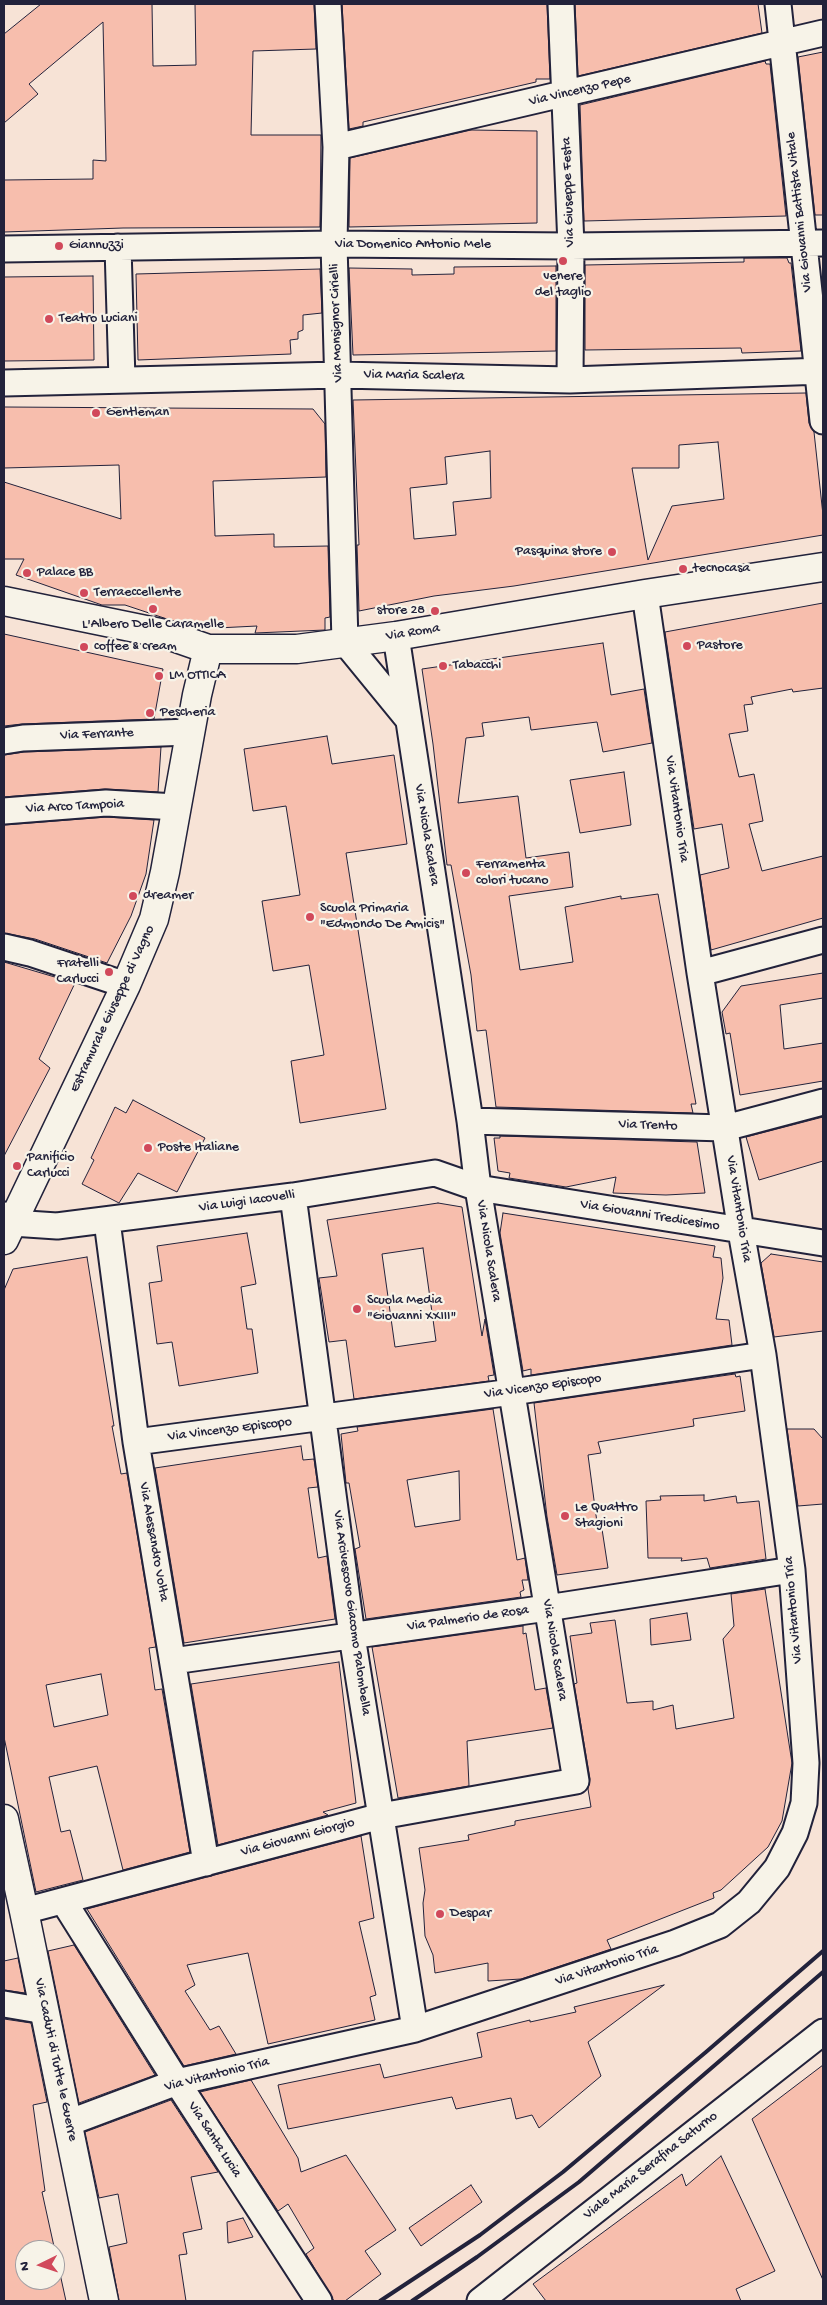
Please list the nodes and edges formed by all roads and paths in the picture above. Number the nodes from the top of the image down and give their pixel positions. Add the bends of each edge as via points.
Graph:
1 (328, 4) edge
2 (561, 4) edge
3 (778, 4) edge
4 (823, 33) edge
5 (782, 43) junction
6 (565, 94) junction
7 (336, 147) junction
8 (813, 243) edge
9 (334, 244) junction
10 (571, 246) junction
11 (118, 247) junction
12 (4, 248) edge
13 (820, 372) edge
14 (339, 375) junction
15 (122, 380) junction
16 (570, 380) junction
17 (4, 382) edge
18 (823, 421) edge
19 (823, 567) edge
20 (645, 594) junction
21 (4, 601) edge
22 (396, 636) junction
23 (345, 642) junction
24 (208, 649) junction
25 (408, 720) junction
26 (190, 732) junction
27 (4, 741) edge
28 (176, 807) junction
29 (4, 811) edge
30 (823, 940) edge
31 (4, 947) edge
32 (700, 973) junction
33 (126, 985) junction
34 (823, 1102) edge
35 (470, 1121) junction
36 (725, 1128) junction
37 (478, 1188) junction
38 (293, 1196) junction
39 (107, 1221) junction
40 (7, 1226) edge
41 (740, 1231) junction
42 (823, 1243) edge
43 (763, 1355) junction
44 (512, 1392) junction
45 (324, 1418) junction
46 (136, 1442) junction
47 (792, 1570) junction
48 (547, 1608) junction
49 (352, 1636) junction
50 (173, 1661) junction
51 (576, 1781) joint
52 (381, 1816) junction
53 (4, 1819) edge
54 (206, 1863) junction
55 (64, 1902) junction
56 (24, 1911) junction
57 (4, 2004) edge
58 (45, 2011) junction
59 (416, 2029) junction
60 (823, 2032) edge
61 (177, 2082) junction
62 (68, 2123) junction
63 (104, 2301) edge
64 (319, 2301) edge
65 (480, 2301) edge

1 - 7 street, Via Monsignor Cirielli
2 - 6 street, Via Giuseppe Festa
3 - 5 street, Via Giovanni Battista Vitale
4 - 5 street, Via Vincenzo Pepe
5 - 6 street, Via Vincenzo Pepe
5 - 8 street, Via Giovanni Battista Vitale
6 - 7 street, Via Vincenzo Pepe
6 - 10 street, Via Giuseppe Festa
7 - 9 street, Via Monsignor Cirielli
8 - 10 street, Via Domenico Antonio Mele
8 - 13 street, Via Giovanni Battista Vitale
9 - 10 street, Via Domenico Antonio Mele
9 - 11 street, Via Domenico Antonio Mele
9 - 14 street, Via Monsignor Cirielli
10 - 16 street, Via Giuseppe Festa
11 - 12 street, Via Domenico Antonio Mele
11 - 15 street
13 - 16 street, Via Maria Scalera
13 - 18 street, Via Giovanni Battista Vitale
14 - 15 street, Via Maria Scalera
14 - 16 street, Via Maria Scalera
14 - 23 street, Via Monsignor Cirielli
15 - 17 street, Via Maria Scalera
19 - 20 street, Via Roma
20 - 22 street, Via Roma
20 - 32 street, Via Vitantonio Tria
21 - 24 street, Via Roma via 165,634
22 - 23 street, Via Roma
22 - 25 street, Via Nicola Scalera
23 - 24 street, Via Roma via 297,649
23 - 25 street
24 - 26 street, Estramurale Giuseppe di Vagno
25 - 35 street, Via Nicola Scalera
26 - 27 street, Via Ferrante
26 - 28 street, Estramurale Giuseppe di Vagno
28 - 29 street, Via Arco Tampoia via 106,802
28 - 33 street, Estramurale Giuseppe di Vagno via 154,919
30 - 32 street
31 - 33 street
32 - 36 street, Via Vitantonio Tria
33 - 40 street, Estramurale Giuseppe di Vagno
34 - 36 street, Via Trento
35 - 36 street, Via Trento
35 - 37 street, Via Nicola Scalera
36 - 41 street, Via Vitantonio Tria
37 - 38 street, Via Luigi Iacovelli via 435,1173
37 - 41 street, Via Giovanni Tredicesimo
37 - 44 street, Via Nicola Scalera
38 - 39 street, Via Luigi Iacovelli
38 - 45 street, Via Arcivescovo Giacomo Palombella
39 - 40 street, Via Luigi Iacovelli via 58,1226
39 - 46 street, Via Alessandro Volta
41 - 42 street, Via Giovanni Tredicesimo
41 - 43 street, Via Vitantonio Tria
43 - 44 street, Via Vicenzo Episcopo
43 - 47 street, Via Vitantonio Tria
44 - 45 street, Via Vicenzo Episcopo
44 - 48 street, Via Nicola Scalera
45 - 46 street, Via Vincenzo Episcopo
45 - 49 street, Via Arcivescovo Giacomo Palombella
46 - 50 street, Via Alessandro Volta
47 - 48 street, Via Palmerio de Rosa
47 - 59 street, Via Vitantonio Tria via 806,1763 804,1803 795,1833 777,1868 749,1902 720,1924 675,1943
48 - 49 street, Via Palmerio de Rosa
48 - 51 street, Via Nicola Scalera
49 - 50 street, Via Palmerio de Rosa
49 - 52 street, Via Arcivescovo Giacomo Palombella
50 - 54 street, Via Alessandro Volta
51 - 52 street, Via Giovanni Giorgio
52 - 54 street, Via Giovanni Giorgio
52 - 59 street, Via Arcivescovo Giacomo Palombella
53 - 56 street, Via Caduti di Tutte le Guerre
54 - 55 street, Via Giovanni Giorgio
55 - 56 street, Via Giovanni Giorgio
55 - 61 street, Via Santa Lucia
56 - 58 street, Via Caduti di Tutte le Guerre
57 - 58 street
58 - 62 street, Via Caduti di Tutte le Guerre
59 - 61 street, Via Vitantonio Tria
60 - 65 street, Viale Maria Serafina Saturno
61 - 62 street, Via Vitantonio Tria
61 - 64 street, Via Santa Lucia
62 - 63 street, Via Caduti di Tutte le Guerre

